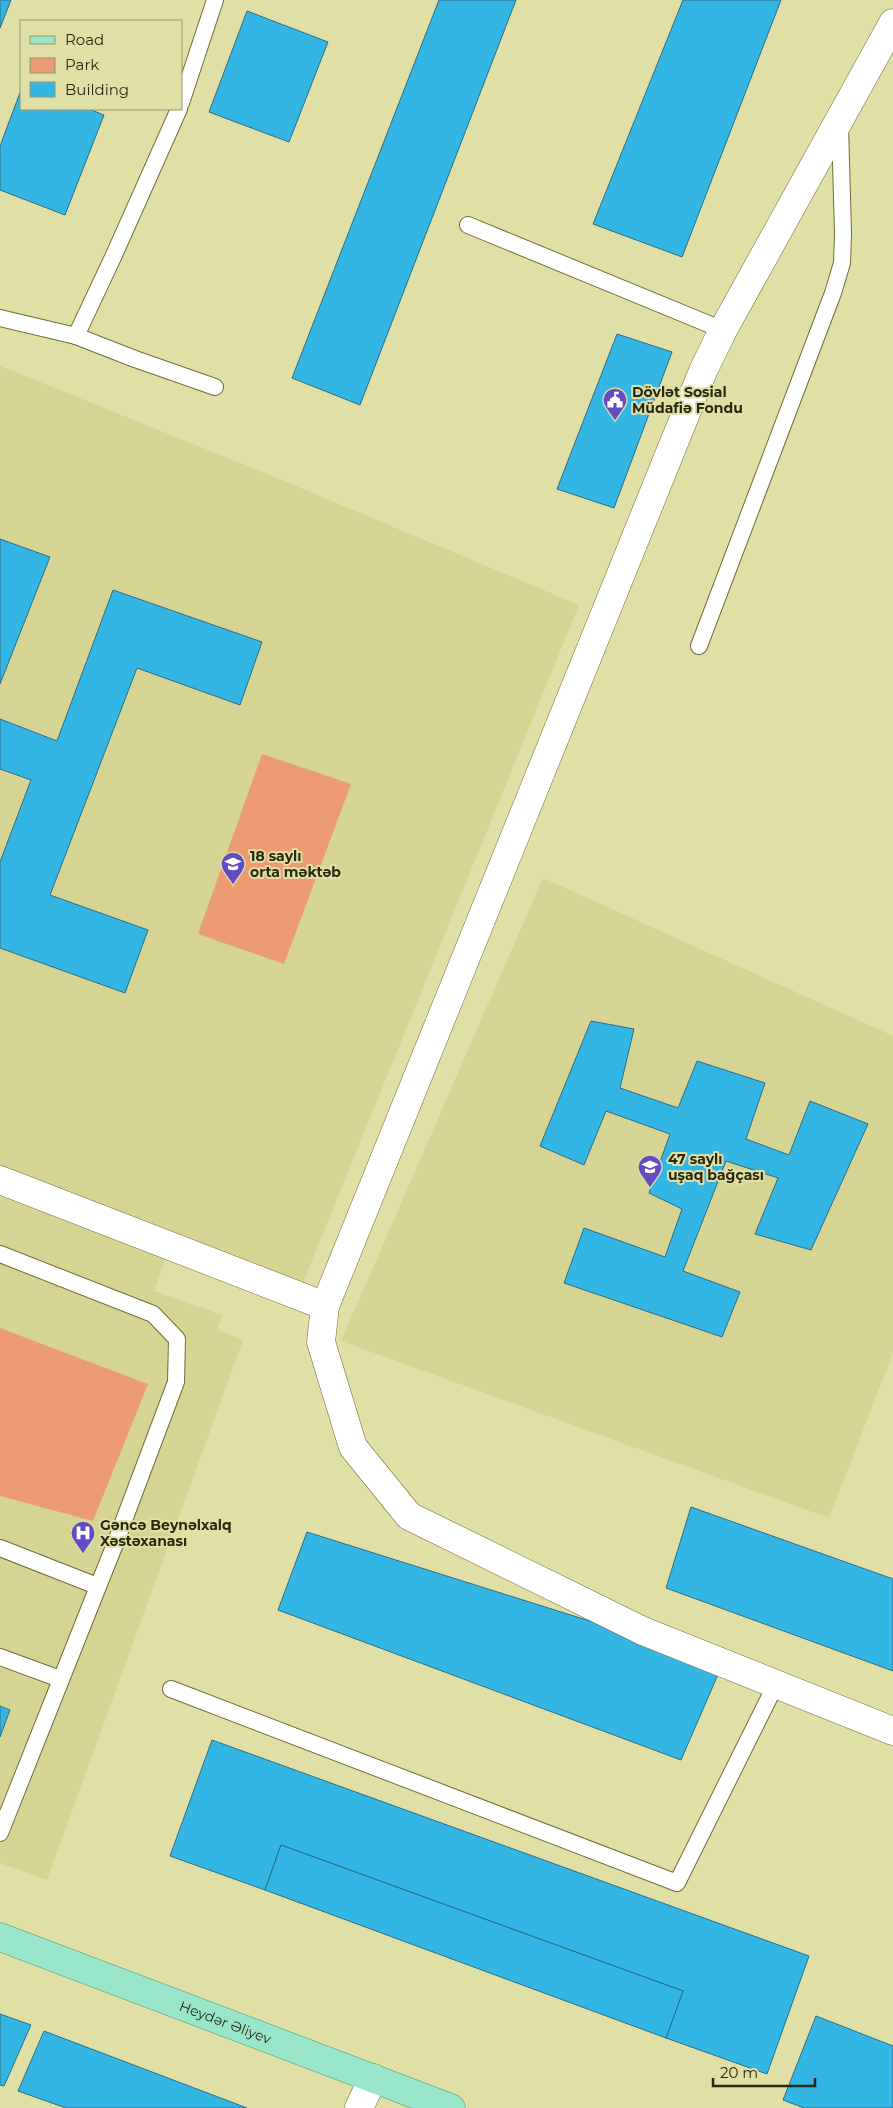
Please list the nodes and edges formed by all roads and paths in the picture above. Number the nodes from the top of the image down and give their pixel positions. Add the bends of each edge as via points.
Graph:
1 (215, 0) edge
2 (893, 23) edge
3 (182, 100) edge
4 (179, 110) edge
5 (840, 120) junction
6 (468, 225) dead end
7 (0, 318) edge
8 (723, 330) junction
9 (76, 336) junction
10 (215, 387) dead end
11 (699, 646) dead end
12 (0, 1180) edge
13 (0, 1254) edge
14 (325, 1306) junction
15 (0, 1548) edge
16 (97, 1586) junction
17 (0, 1657) edge
18 (60, 1679) junction
19 (776, 1684) junction
20 (171, 1689) dead end
21 (893, 1731) edge
22 (0, 1833) edge
23 (0, 1937) edge
24 (373, 2078) junction
25 (359, 2108) edge
26 (451, 2108) edge

1 - 3 lane
2 - 5 street
4 - 9 lane
5 - 8 street
5 - 11 lane via 842,263 834,293
6 - 8 lane
7 - 9 lane
8 - 14 street via 703,371
9 - 10 lane
12 - 14 street
13 - 16 lane via 153,1314 177,1339 176,1382
14 - 19 street via 321,1342 352,1447 409,1516 643,1632
15 - 16 lane
16 - 18 lane
17 - 18 lane
18 - 22 lane
19 - 20 lane via 677,1883
19 - 21 street
23 - 24 main road, Heydər Əliyev
24 - 25 street
24 - 26 main road, Heydər Əliyev

